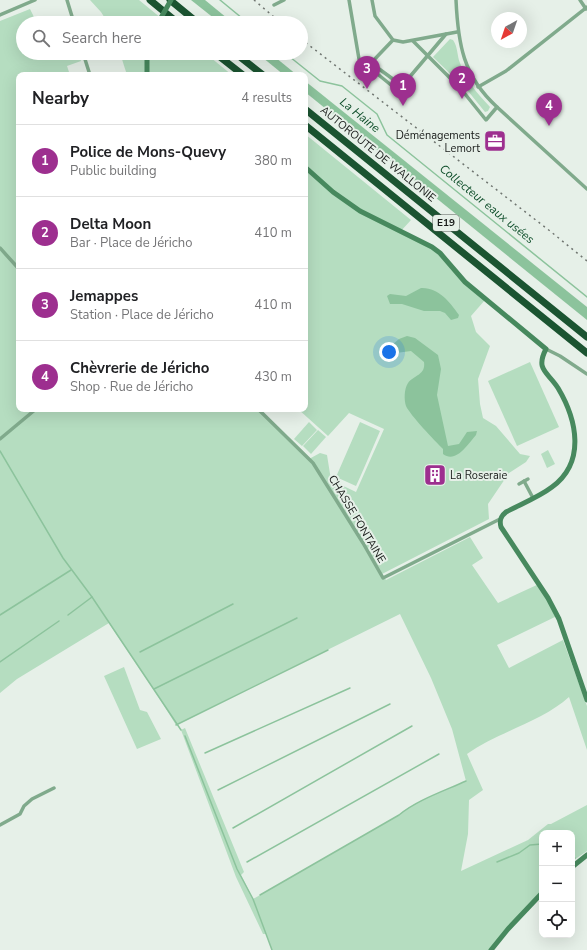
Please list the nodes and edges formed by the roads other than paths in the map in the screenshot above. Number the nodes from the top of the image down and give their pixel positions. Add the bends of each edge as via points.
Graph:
1 (35, 0) edge
2 (67, 0) edge
3 (150, 0) edge
4 (170, 0) edge
5 (284, 0) edge
6 (350, 0) edge
7 (372, 0) edge
8 (456, 0) edge
9 (580, 0) edge
10 (274, 5) dead end
11 (587, 8) edge
12 (0, 15) edge
13 (72, 16) edge
14 (162, 16) edge
15 (169, 16) edge
16 (189, 16) edge
17 (457, 32) junction
18 (446, 34) junction
19 (393, 40) junction
20 (414, 40) junction
21 (428, 55) junction
22 (85, 60) edge
23 (147, 60) edge
24 (225, 60) edge
25 (245, 60) edge
26 (371, 63) junction
27 (368, 66) junction
28 (89, 72) edge
29 (147, 72) edge
30 (239, 72) edge
31 (259, 72) edge
32 (402, 86) junction
33 (478, 87) junction
34 (497, 107) junction
35 (308, 111) edge
36 (308, 127) edge
37 (308, 170) edge
38 (587, 189) edge
39 (0, 248) edge
40 (16, 266) edge
41 (587, 337) edge
42 (546, 350) junction
43 (587, 353) edge
44 (587, 374) edge
45 (32, 412) edge
46 (261, 412) edge
47 (0, 439) edge
48 (528, 479) dead end
49 (524, 482) junction
50 (519, 484) dead end
51 (533, 498) junction
52 (500, 519) junction
53 (587, 700) edge
54 (54, 788) dead end
55 (0, 825) edge
56 (587, 855) edge
57 (575, 864) edge
58 (539, 896) edge
59 (492, 950) edge

1 - 12 street
2 - 13 street
3 - 15 highway
4 - 14 street, bridge
4 - 16 highway
5 - 10 street
6 - 27 street via 359,59
7 - 19 street via 375,16
8 - 17 street
9 - 11 street
11 - 33 street via 506,71
17 - 18 street
17 - 33 street via 467,68
18 - 20 street
18 - 21 street
19 - 20 street
19 - 26 street
20 - 21 street
21 - 32 street
21 - 34 street via 486,120
22 - 28 street
23 - 29 street
24 - 30 highway
25 - 31 highway
26 - 27 street
26 - 32 street
27 - 32 street via 391,85
33 - 34 street
34 - 38 street
35 - 41 highway, AUTOROUTE DE WALLONIE / E19
36 - 43 highway, E19
37 - 42 street via 360,211 432,247 466,282
39 - 40 street
42 - 44 street
42 - 51 street via 541,360 542,367 561,394 575,430 576,442 573,459 567,471 552,488
45 - 47 street
46 - 52 street, CHASSE FONTAINE via 313,463 383,578
48 - 49 street
49 - 50 street
49 - 51 street
51 - 52 street via 506,512
52 - 53 street via 501,527 559,619
54 - 55 street via 32,799 20,814
56 - 57 street
58 - 59 street

